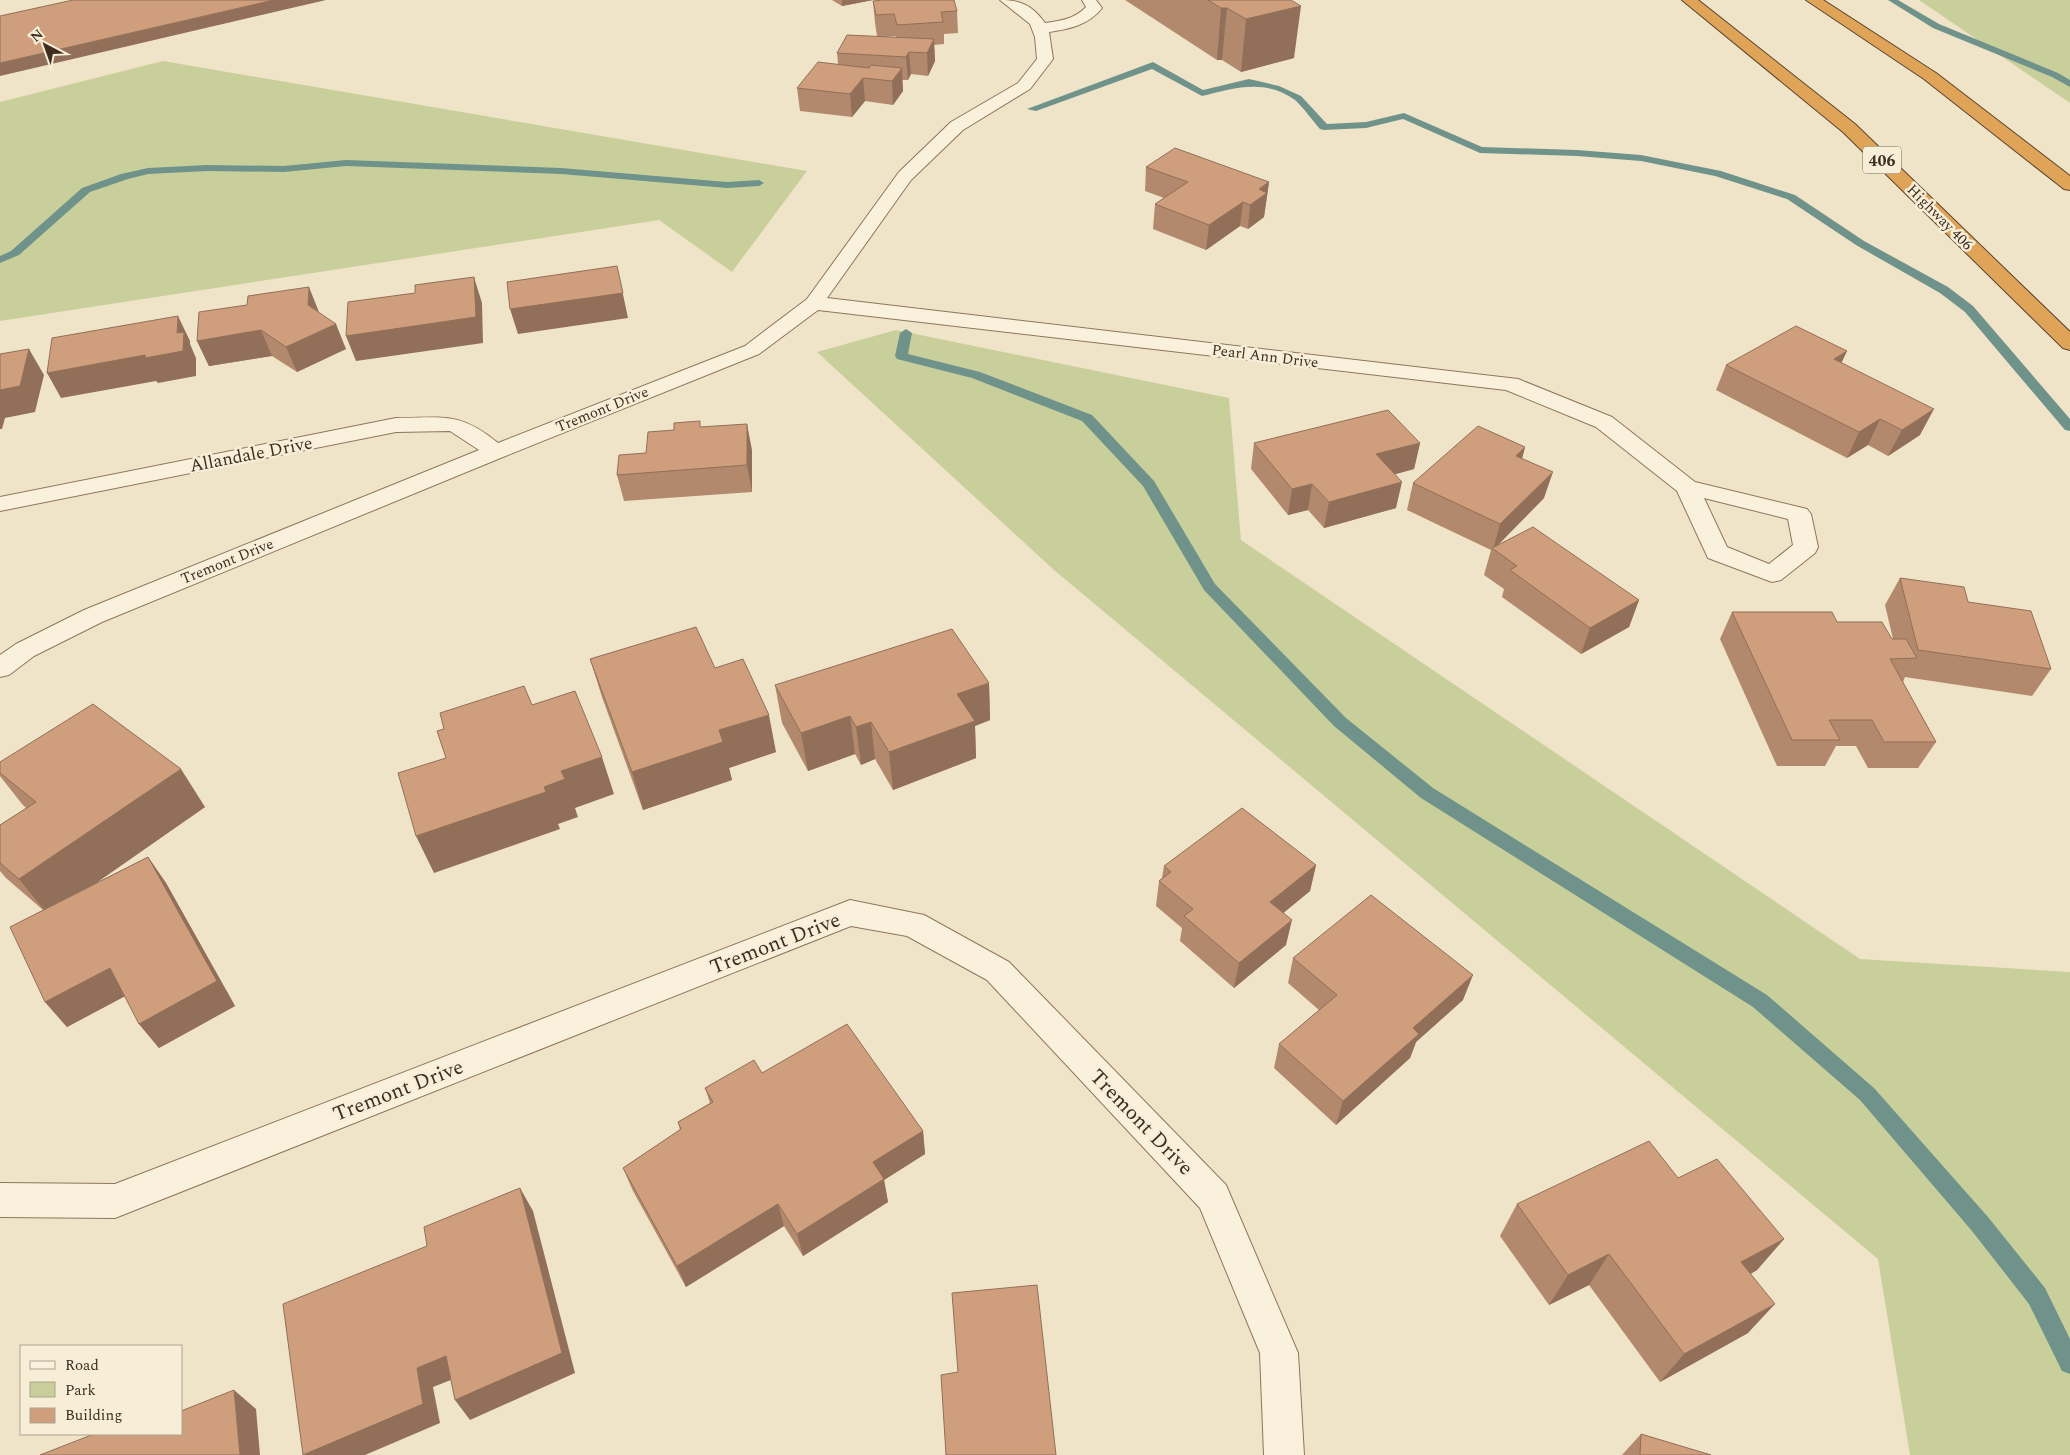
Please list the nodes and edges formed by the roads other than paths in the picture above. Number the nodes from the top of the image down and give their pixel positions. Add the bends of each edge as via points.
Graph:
1 (1007, 0) edge
2 (1089, 0) edge
3 (1689, 0) edge
4 (1814, 0) edge
5 (1041, 28) junction
6 (2070, 185) edge
7 (814, 303) junction
8 (2067, 342) edge
9 (495, 452) junction
10 (1687, 487) junction
11 (0, 504) edge
12 (0, 668) edge
13 (0, 1200) edge
14 (1284, 1455) edge

1 - 5 street via 1029,12
2 - 5 street via 1094,8 1087,17 1071,24
3 - 8 highway, Highway 406 / 406 via 1849,128
4 - 6 highway via 1930,76
5 - 7 street, Tremont Drive via 1045,59 1029,80 957,126 905,176
7 - 9 street, Tremont Drive via 752,350
7 - 10 street, Pearl Ann Drive via 1510,384 1604,422
9 - 11 street, Allandale Drive via 454,424 396,425
9 - 12 street, Tremont Drive via 93,616 25,650
10 - 10 street, Pearl Ann Drive via 1799,514 1806,547 1772,574 1717,552
13 - 14 street, Tremont Drive via 115,1201 850,913 913,924 998,971 1213,1197 1279,1353

